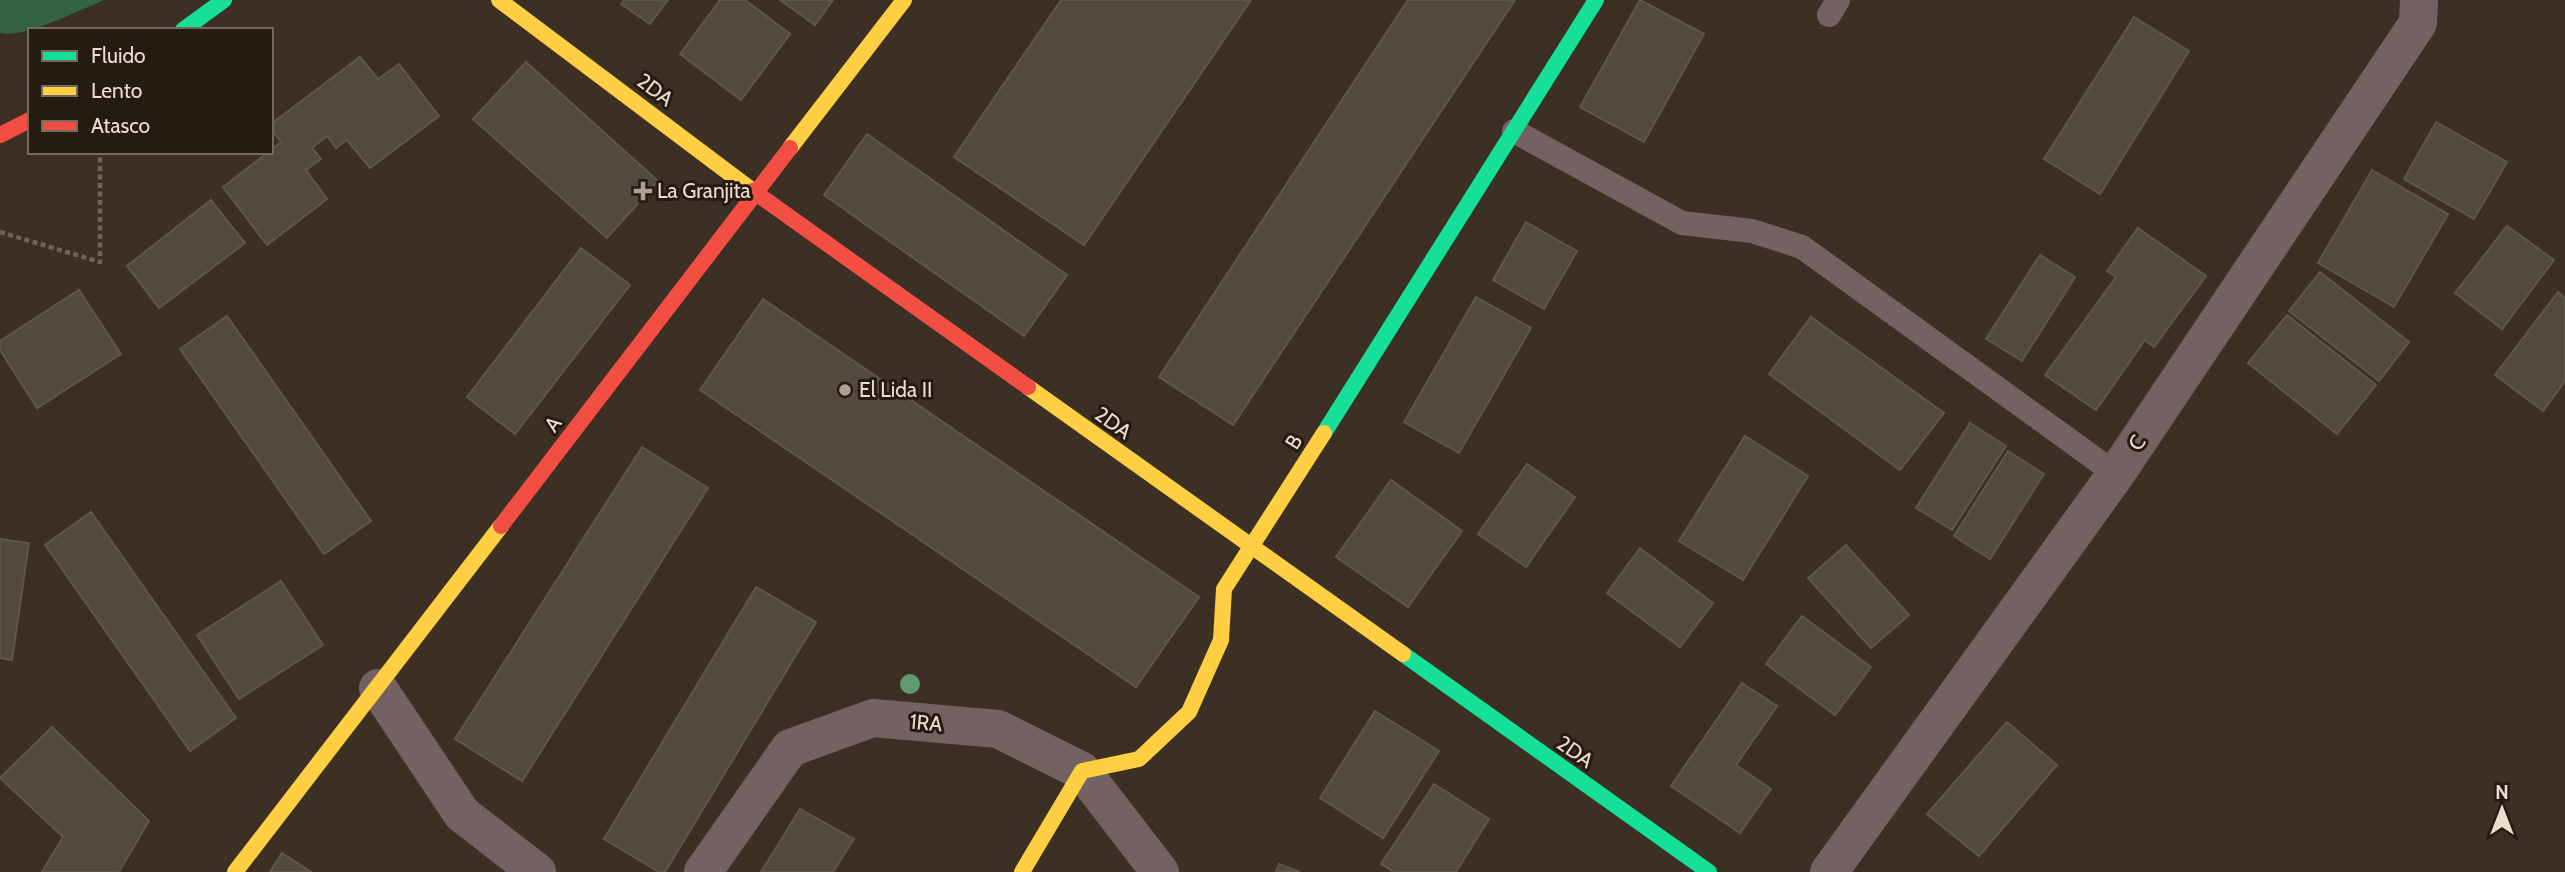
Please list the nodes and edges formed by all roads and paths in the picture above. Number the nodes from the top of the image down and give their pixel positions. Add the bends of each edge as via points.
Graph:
1 (225, 0) edge
2 (499, 0) edge
3 (904, 0) edge
4 (1596, 0) edge
5 (2419, 0) edge
6 (186, 28) edge
7 (28, 121) edge
8 (1514, 131) junction
9 (0, 135) edge
10 (100, 154) edge
11 (756, 193) junction
12 (0, 232) edge
13 (2116, 474) junction
14 (1252, 548) junction
15 (378, 688) junction
16 (1082, 771) junction
17 (235, 872) edge
18 (537, 872) edge
19 (703, 872) edge
20 (1022, 872) edge
21 (1160, 872) edge
22 (1709, 872) edge
23 (1829, 872) edge

1 - 6 street
2 - 11 street, 2DA
3 - 11 street, A
4 - 8 street, B
5 - 13 street, C via 2418,23
7 - 9 street
8 - 13 lane via 1682,223 1752,231 1802,247
8 - 14 street, B
10 - 12 path via 100,262
11 - 14 street, 2DA
11 - 15 street, A
13 - 23 street, C
14 - 16 street, B via 1224,589 1221,640 1189,712 1139,758
14 - 22 street, 2DA
15 - 17 street, A
15 - 18 street via 462,814
16 - 19 street, 1RA via 998,729 873,718 790,748
16 - 20 street
16 - 21 street, 1RA

